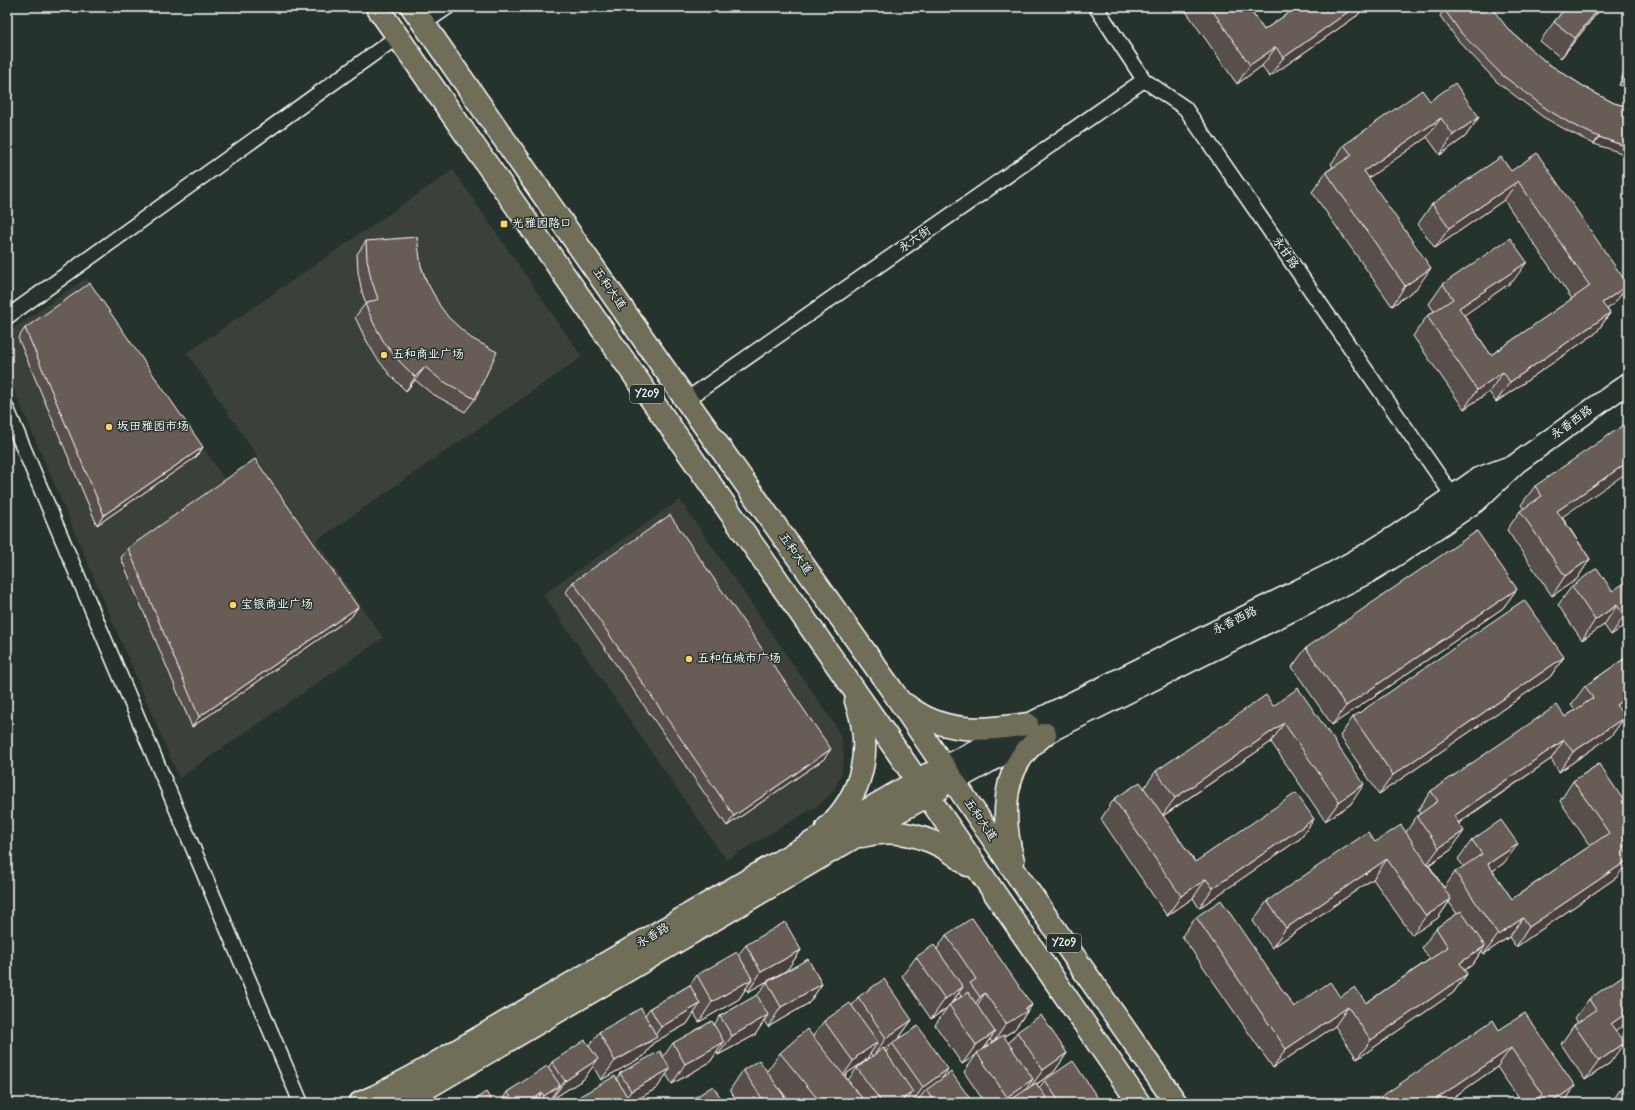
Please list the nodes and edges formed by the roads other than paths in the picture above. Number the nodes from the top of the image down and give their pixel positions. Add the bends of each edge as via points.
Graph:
1 (376, 7) edge
2 (448, 7) edge
3 (1096, 7) edge
4 (417, 15) edge
5 (397, 37) junction
6 (1144, 80) junction
7 (7, 317) edge
8 (1628, 383) edge
9 (686, 400) junction
10 (7, 409) edge
11 (1458, 503) junction
12 (873, 663) junction
13 (849, 683) junction
14 (892, 690) junction
15 (1036, 729) junction
16 (949, 773) junction
17 (923, 789) junction
18 (814, 841) junction
19 (848, 841) junction
20 (1020, 879) junction
21 (991, 888) junction
22 (301, 1103) edge
23 (360, 1103) edge
24 (402, 1103) edge
25 (1139, 1103) edge
26 (1176, 1103) edge

1 - 5 main road, Y209
2 - 4 street
3 - 6 street, 永甘路
4 - 9 main road, 五和大道 / Y209
5 - 7 street
5 - 13 main road, Y209
6 - 9 street, 永六街
6 - 11 street, 永甘路 via 1185,108
8 - 11 main road, 永香西路 via 1517,463 1476,502
9 - 12 main road, 五和大道 / Y209
10 - 22 street
11 - 15 main road, 永香西路 via 1399,554 1368,573
12 - 13 main road
12 - 14 main road, 五和大道 / Y209
13 - 17 main road, Y209
13 - 18 main road via 862,725 865,742 864,760 860,777 843,809
14 - 15 main road via 919,715 947,725 982,729
14 - 16 main road, 五和大道 / Y209
15 - 16 main road, 永香西路
15 - 20 main road via 1029,748 1013,772 1008,788 1008,840
16 - 17 main road, 永香路
16 - 20 main road, 五和大道 / Y209
17 - 18 main road, 永香路
17 - 19 main road, 永香路
17 - 21 main road, Y209
18 - 23 main road, 永香路 via 414,1076
19 - 21 main road via 879,832 914,834 948,848
19 - 24 main road, 永香路
20 - 21 main road
20 - 26 main road, 五和大道 / Y209
21 - 25 main road, Y209

